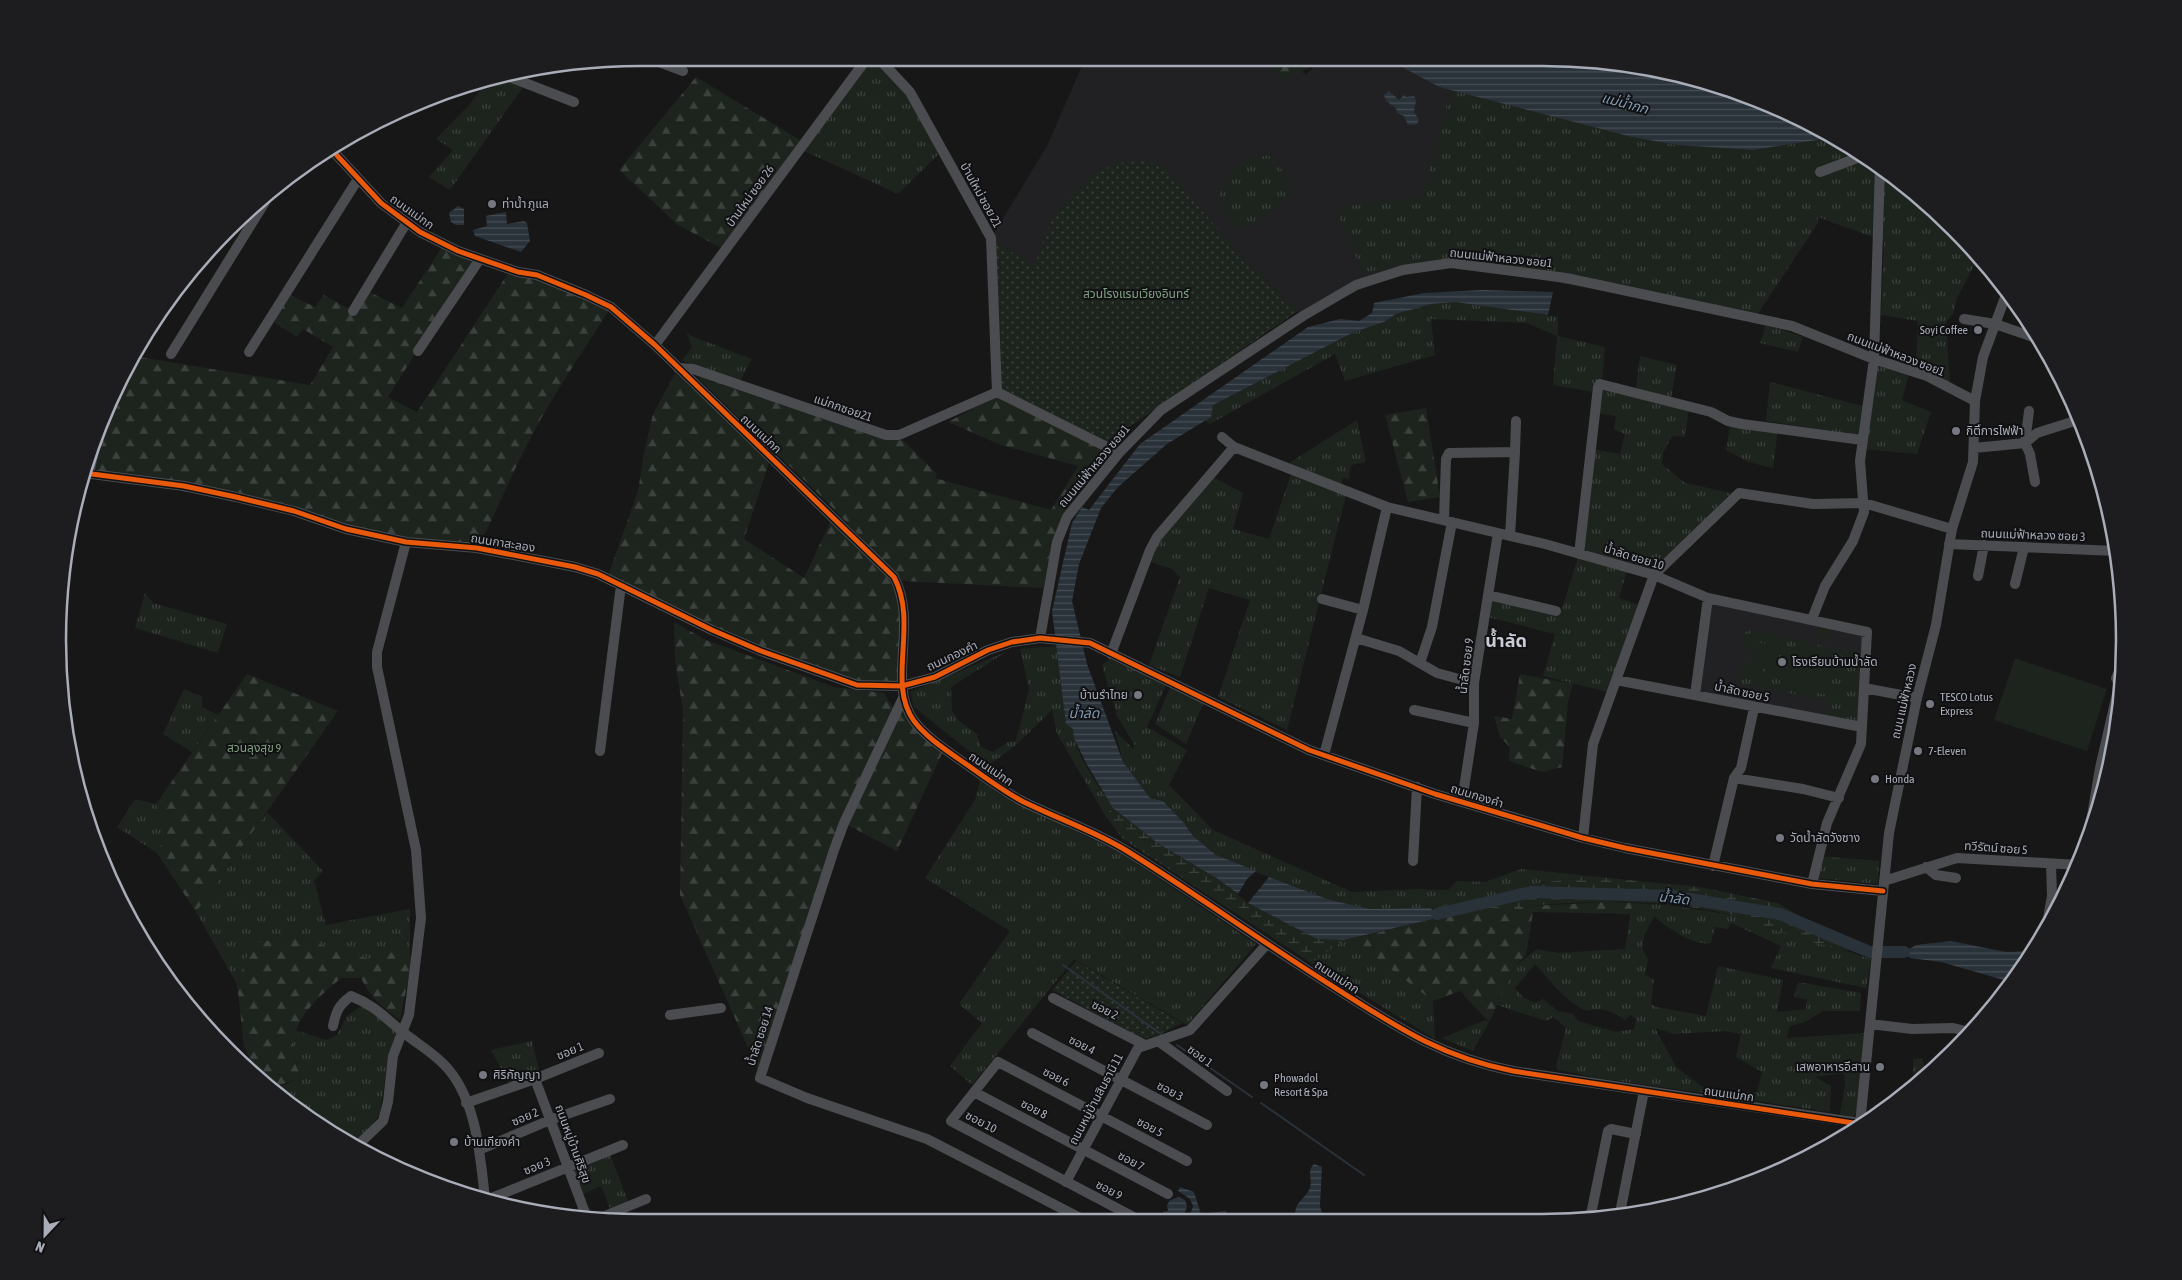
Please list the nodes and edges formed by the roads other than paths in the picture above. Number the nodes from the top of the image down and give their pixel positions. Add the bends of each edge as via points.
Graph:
1 (671, 66) edge
2 (861, 66) edge
3 (886, 66) edge
4 (683, 70) dead end
5 (517, 80) edge
6 (574, 102) dead end
7 (335, 154) edge
8 (1855, 159) edge
9 (1820, 172) dead end
10 (1880, 177) edge
11 (358, 179) junction
12 (259, 212) edge
13 (407, 222) junction
14 (480, 259) junction
15 (2003, 300) edge
16 (353, 311) dead end
17 (1964, 319) dead end
18 (1995, 324) junction
19 (2028, 336) edge
20 (655, 346) junction
21 (418, 351) dead end
22 (249, 352) dead end
23 (171, 354) dead end
24 (1874, 359) junction
25 (678, 368) junction
26 (997, 392) junction
27 (1975, 401) junction
28 (2029, 411) dead end
29 (1516, 421) dead end
30 (2073, 422) edge
31 (1222, 437) dead end
32 (1862, 440) junction
33 (2025, 443) junction
34 (1234, 447) junction
35 (1974, 448) junction
36 (1515, 452) junction
37 (1118, 453) junction
38 (92, 474) edge
39 (2035, 482) dead end
40 (1864, 503) junction
41 (1387, 507) junction
42 (1448, 521) junction
43 (1952, 529) junction
44 (1498, 533) junction
45 (1510, 536) junction
46 (406, 542) junction
47 (1949, 544) junction
48 (1984, 545) junction
49 (2024, 548) junction
50 (2109, 551) edge
51 (1579, 554) junction
52 (1654, 575) junction
53 (1978, 576) dead end
54 (2015, 584) dead end
55 (621, 585) junction
56 (1488, 595) junction
57 (1708, 598) junction
58 (1322, 599) dead end
59 (1363, 610) junction
60 (1556, 611) dead end
61 (1812, 619) junction
62 (1040, 638) junction
63 (1356, 638) junction
64 (1111, 654) junction
65 (1420, 663) junction
66 (1616, 680) junction
67 (1474, 683) junction
68 (902, 686) junction
69 (1864, 688) junction
70 (1695, 694) junction
71 (903, 698) junction
72 (1917, 698) junction
73 (1754, 708) junction
74 (1414, 710) dead end
75 (1474, 724) junction
76 (1862, 727) junction
77 (2108, 732) edge
78 (600, 751) dead end
79 (1324, 755) junction
80 (1734, 778) junction
81 (2098, 780) edge
82 (1416, 787) junction
83 (1838, 798) junction
84 (1462, 801) junction
85 (1583, 838) junction
86 (1412, 861) dead end
87 (2051, 864) junction
88 (2070, 865) edge
89 (1713, 866) junction
90 (1926, 867) junction
91 (1956, 878) dead end
92 (1812, 884) junction
93 (1883, 886) junction
94 (2050, 906) edge
95 (1267, 944) junction
96 (1053, 998) dead end
97 (722, 1008) dead end
98 (670, 1015) dead end
99 (1870, 1024) junction
100 (333, 1026) dead end
101 (1962, 1030) edge
102 (402, 1032) junction
103 (1032, 1033) dead end
104 (1158, 1041) junction
105 (1145, 1045) junction
106 (599, 1053) dead end
107 (998, 1062) joint
108 (535, 1079) junction
109 (1120, 1079) junction
110 (1227, 1091) dead end
111 (1644, 1091) junction
112 (974, 1092) junction
113 (610, 1099) dead end
114 (466, 1103) junction
115 (1102, 1115) junction
116 (1861, 1117) edge
117 (550, 1120) junction
118 (1853, 1122) edge
119 (1207, 1125) dead end
120 (1636, 1134) junction
121 (361, 1142) edge
122 (623, 1145) dead end
123 (1083, 1149) junction
124 (479, 1150) junction
125 (1187, 1161) dead end
126 (568, 1167) junction
127 (1066, 1182) junction
128 (484, 1192) edge
129 (1168, 1194) dead end
130 (498, 1195) edge
131 (646, 1199) dead end
132 (1621, 1208) edge
133 (584, 1211) edge
134 (1591, 1212) edge
135 (611, 1213) edge
136 (1073, 1214) edge
137 (1128, 1214) edge

1 - 4 street
2 - 20 street, บ้านใหม่ ซอย 26
3 - 26 street, บ้านใหม่ ซอย 21 via 910,92 991,238
5 - 6 street
7 - 11 street, ถนนแม่กก
8 - 9 street
10 - 24 street
11 - 13 street, ถนนแม่กก via 381,203
11 - 22 street
12 - 23 street
13 - 14 street, ถนนแม่กก via 420,232
13 - 16 street
14 - 20 street, ถนนแม่กก via 537,275 586,294 610,307
14 - 21 street
15 - 18 street, ถนน แม่ฟ้าหลวง
17 - 18 street
18 - 19 street
18 - 27 street, ถนน แม่ฟ้าหลวง via 1983,357
20 - 25 street, ถนนแม่กก
24 - 27 street, ถนนแม่ฟ้าหลวง ซอย1 via 1926,376
24 - 32 street
24 - 37 street, ถนนแม่ฟ้าหลวง ซอย1 via 1792,326 1566,278 1451,263 1403,270 1356,285 1302,316 1161,410
25 - 26 street, แม่กกซอย21 via 693,369 886,434 899,435
25 - 68 street, ถนนแม่กก via 894,577 904,602
26 - 37 street
27 - 35 street, ถนน แม่ฟ้าหลวง
28 - 33 street
29 - 36 street
30 - 33 street via 2038,433
31 - 34 street, น้ำลัด ซอย 10
32 - 40 street
32 - 51 street via 1728,421 1710,412 1600,384
33 - 35 street
33 - 39 street
34 - 41 street, น้ำลัด ซอย 10
34 - 64 street via 1157,537
35 - 43 street, ถนน แม่ฟ้าหลวง via 1970,476
36 - 42 street via 1449,453 1446,459
36 - 45 street
37 - 62 street, ถนนแม่ฟ้าหลวง ซอย1 via 1067,517 1057,542
38 - 46 street, ถนนกาสะลอง via 184,486 236,497 294,511 346,529
40 - 43 street
40 - 52 street via 1813,504 1739,493
40 - 61 street via 1853,541 1825,586
41 - 42 street, น้ำลัด ซอย 10
41 - 59 street
42 - 44 street, น้ำลัด ซอย 10
42 - 65 street via 1432,627
43 - 47 street, ถนน แม่ฟ้าหลวง
44 - 45 street, น้ำลัด ซอย 10
44 - 56 street, น้ำลัด ซอย 9
45 - 51 street, น้ำลัด ซอย 10
46 - 55 street, ถนนกาสะลอง via 477,548 538,559 598,574
46 - 102 street via 377,667 416,850 420,892 421,918 409,1015
47 - 48 street, ถนนแม่ฟ้าหลวง ซอย 3
47 - 72 street, ถนน แม่ฟ้าหลวง via 1936,625
48 - 49 street, ถนนแม่ฟ้าหลวง ซอย 3
48 - 53 street
49 - 50 street, ถนนแม่ฟ้าหลวง ซอย 3
49 - 54 street
51 - 52 street, น้ำลัด ซอย 10
52 - 57 street, น้ำลัด ซอย 10
52 - 66 street
55 - 68 street, ถนนกาสะลอง via 712,630 837,679 857,684
55 - 78 street
56 - 60 street
56 - 67 street, น้ำลัด ซอย 9
57 - 61 street, น้ำลัด ซอย 10
57 - 70 street
58 - 59 street
59 - 63 street
61 - 69 street, น้ำลัด ซอย 10 via 1867,632
62 - 64 street, ถนนกองคำ via 1090,643
62 - 68 street, ถนนกองคำ via 1004,645 934,677
63 - 65 street via 1399,651
63 - 79 street
64 - 79 street, ถนนกองคำ
65 - 67 street via 1437,673
66 - 70 street, น้ำลัด ซอย 5
66 - 85 street via 1593,744
67 - 75 street, น้ำลัด ซอย 9
68 - 71 street, ถนนแม่กก
69 - 72 street
69 - 76 street, น้ำลัด ซอย 10
70 - 73 street, น้ำลัด ซอย 5
71 - 95 street, ถนนแม่กก via 914,721 932,739 1002,789 1126,851
71 - 136 street, น้ำลัด ซอย 14 via 844,823 760,1078 807,1098 928,1139
72 - 93 street, ถนน แม่ฟ้าหลวง via 1892,817
73 - 76 street, น้ำลัด ซอย 5
73 - 80 street via 1741,768
74 - 75 street
75 - 84 street, น้ำลัด ซอย 9
76 - 83 street, น้ำลัด ซอย 10 via 1860,744
77 - 81 street
79 - 82 street, ถนนกองคำ
80 - 83 street
80 - 89 street
82 - 84 street, ถนนกองคำ
82 - 86 street
83 - 92 street, น้ำลัด ซอย 10 via 1827,823
84 - 85 street, ถนนกองคำ
85 - 89 street, ถนนกองคำ
87 - 88 street, ทวีรัตน์ ซอย 5
87 - 90 street, ทวีรัตน์ ซอย 5 via 1957,858
87 - 94 street
89 - 92 street, ถนนกองคำ
90 - 91 street via 1936,875
90 - 93 street, ทวีรัตน์ ซอย 5
92 - 93 street, ถนนกองคำ
93 - 99 street, ถนน แม่ฟ้าหลวง
95 - 104 street via 1190,1030
95 - 111 street, ถนนแม่กก via 1386,1020 1444,1052 1512,1071
96 - 105 street, ซอย 2
97 - 98 street
99 - 101 street
99 - 116 street, ถนน แม่ฟ้าหลวง
100 - 102 street via 340,1003 351,996 387,1016
102 - 114 street via 447,1068 459,1084
102 - 121 street via 393,1056 383,1120
103 - 109 street, ซอย 4
104 - 105 street
104 - 110 street, ซอย 1
105 - 109 street, ถนนหมู่บ้านสินธานี 11 via 1138,1048
106 - 108 street, ซอย 1
107 - 112 street, ซอย 10
107 - 115 street, ซอย 6
108 - 114 street, ซอย 1
108 - 117 street, ถนนหมู่บ้านศิริสุข
109 - 115 street, ถนนหมู่บ้านสินธานี 11
109 - 119 street, ซอย 3
111 - 118 street, ถนนแม่กก
111 - 120 street
112 - 123 street, ซอย 8
112 - 127 street, ซอย 10 via 951,1121
113 - 117 street, ซอย 2
114 - 124 street
115 - 123 street, ถนนหมู่บ้านสินธานี 11
115 - 125 street, ซอย 5
117 - 124 street, ซอย 2
117 - 126 street, ถนนหมู่บ้านศิริสุข
120 - 132 street
120 - 134 street via 1611,1129 1608,1132
122 - 126 street, ซอย 3
123 - 127 street, ถนนหมู่บ้านสินธานี 11
123 - 129 street, ซอย 7
124 - 128 street
126 - 130 street, ซอย 3
126 - 133 street, ถนนหมู่บ้านศิริสุข
127 - 137 street, ซอย 9
131 - 135 street

